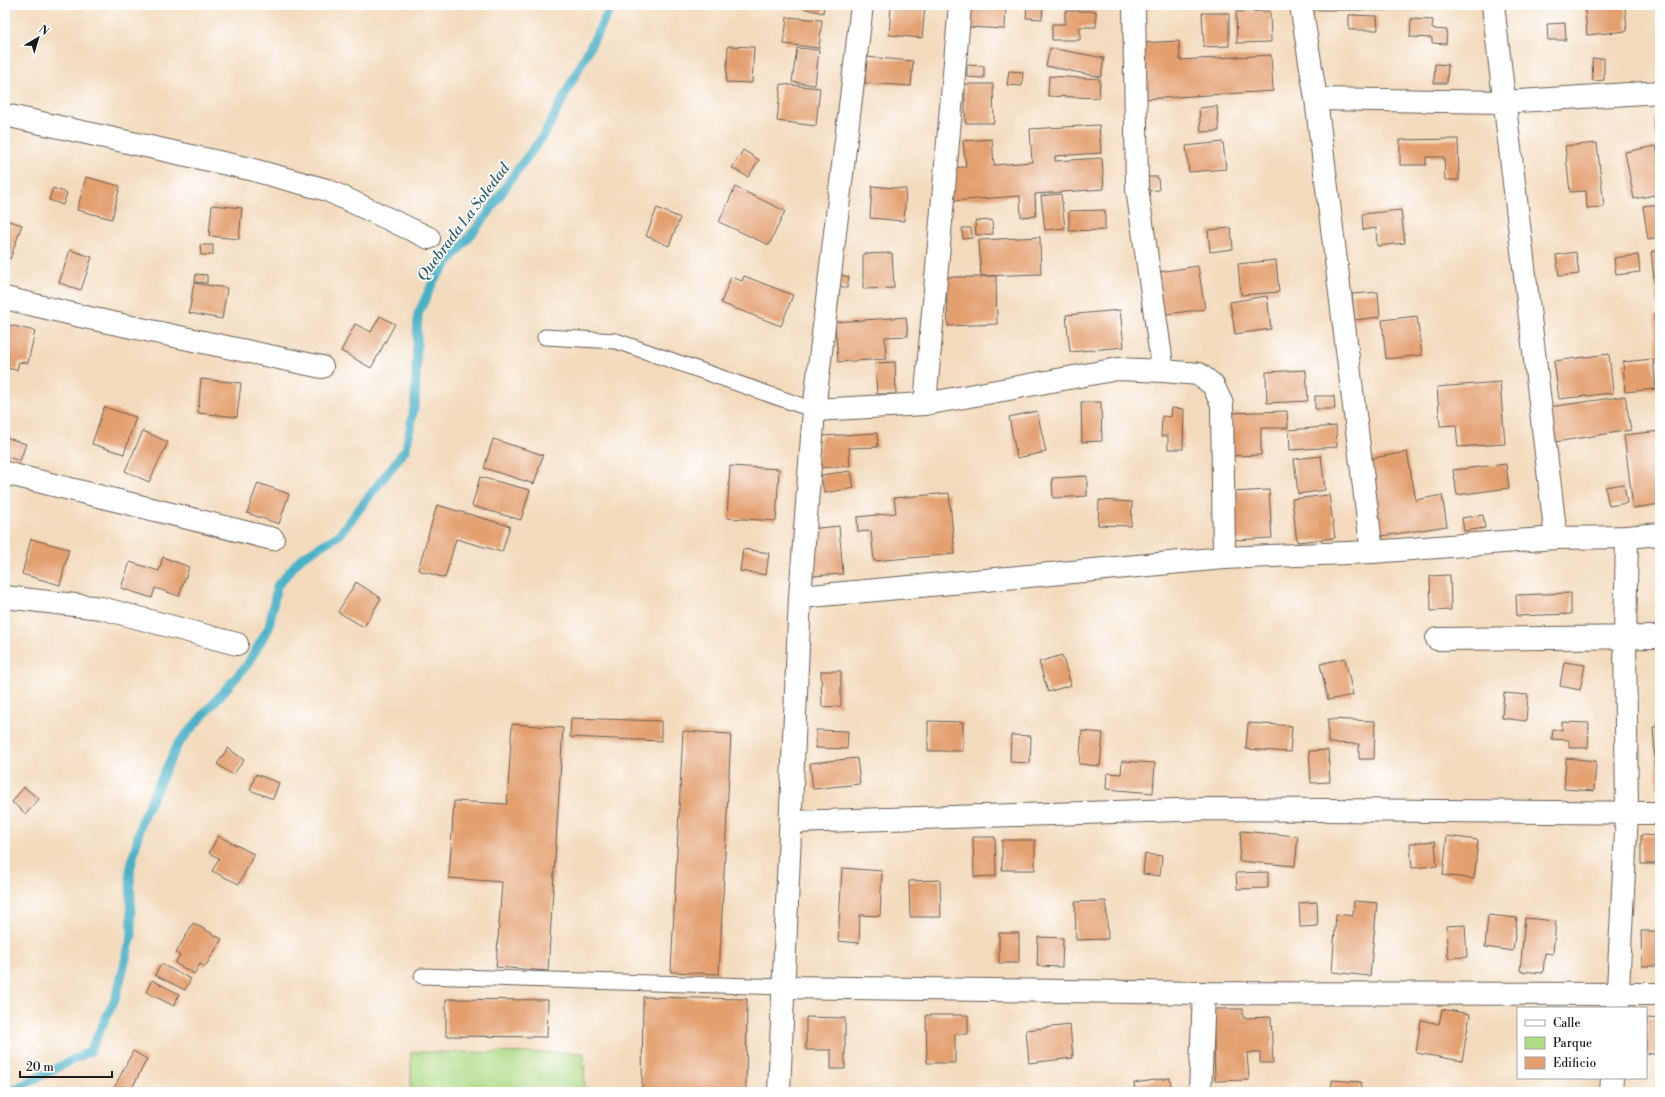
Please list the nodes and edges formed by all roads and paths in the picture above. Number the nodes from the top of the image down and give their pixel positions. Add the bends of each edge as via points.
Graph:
1 (862, 5) edge
2 (960, 5) edge
3 (1134, 5) edge
4 (1301, 5) edge
5 (1493, 5) edge
6 (1660, 92) edge
7 (1316, 99) junction
8 (1505, 102) junction
9 (5, 115) edge
10 (429, 238) dead end
11 (5, 298) edge
12 (545, 337) dead end
13 (322, 368) dead end
14 (1163, 371) junction
15 (925, 404) junction
16 (814, 410) junction
17 (5, 473) edge
18 (1660, 534) edge
19 (1627, 537) junction
20 (1556, 538) junction
21 (273, 539) dead end
22 (1372, 552) junction
23 (1224, 558) junction
24 (5, 597) edge
25 (800, 597) junction
26 (1625, 637) junction
27 (1660, 637) edge
28 (1437, 639) dead end
29 (237, 644) dead end
30 (1627, 813) junction
31 (1660, 813) edge
32 (791, 822) junction
33 (422, 976) dead end
34 (782, 987) junction
35 (1204, 993) junction
36 (1660, 994) edge
37 (1617, 1001) edge
38 (1612, 1079) edge
39 (779, 1092) edge
40 (1200, 1092) edge
41 (1611, 1092) edge

1 - 16 street
2 - 15 street
3 - 14 street via 1137,188
4 - 7 street
5 - 8 street
6 - 8 street
7 - 8 street
7 - 22 street
8 - 20 street
9 - 10 street via 250,169 327,190
11 - 13 street
12 - 16 lane via 616,341
14 - 15 street via 1118,369
14 - 23 street via 1199,374 1213,385 1222,404
15 - 16 street
16 - 25 street
17 - 21 street
18 - 19 street
19 - 20 street
19 - 26 street
20 - 22 street
22 - 23 street
23 - 25 street
24 - 29 street via 101,608
25 - 32 street
26 - 27 street
26 - 28 street
26 - 30 street
30 - 31 street
30 - 32 street via 1210,808
30 - 37 street
32 - 34 street
33 - 34 lane
34 - 35 street
34 - 39 street
35 - 37 street
35 - 40 street
36 - 37 street
38 - 41 street

